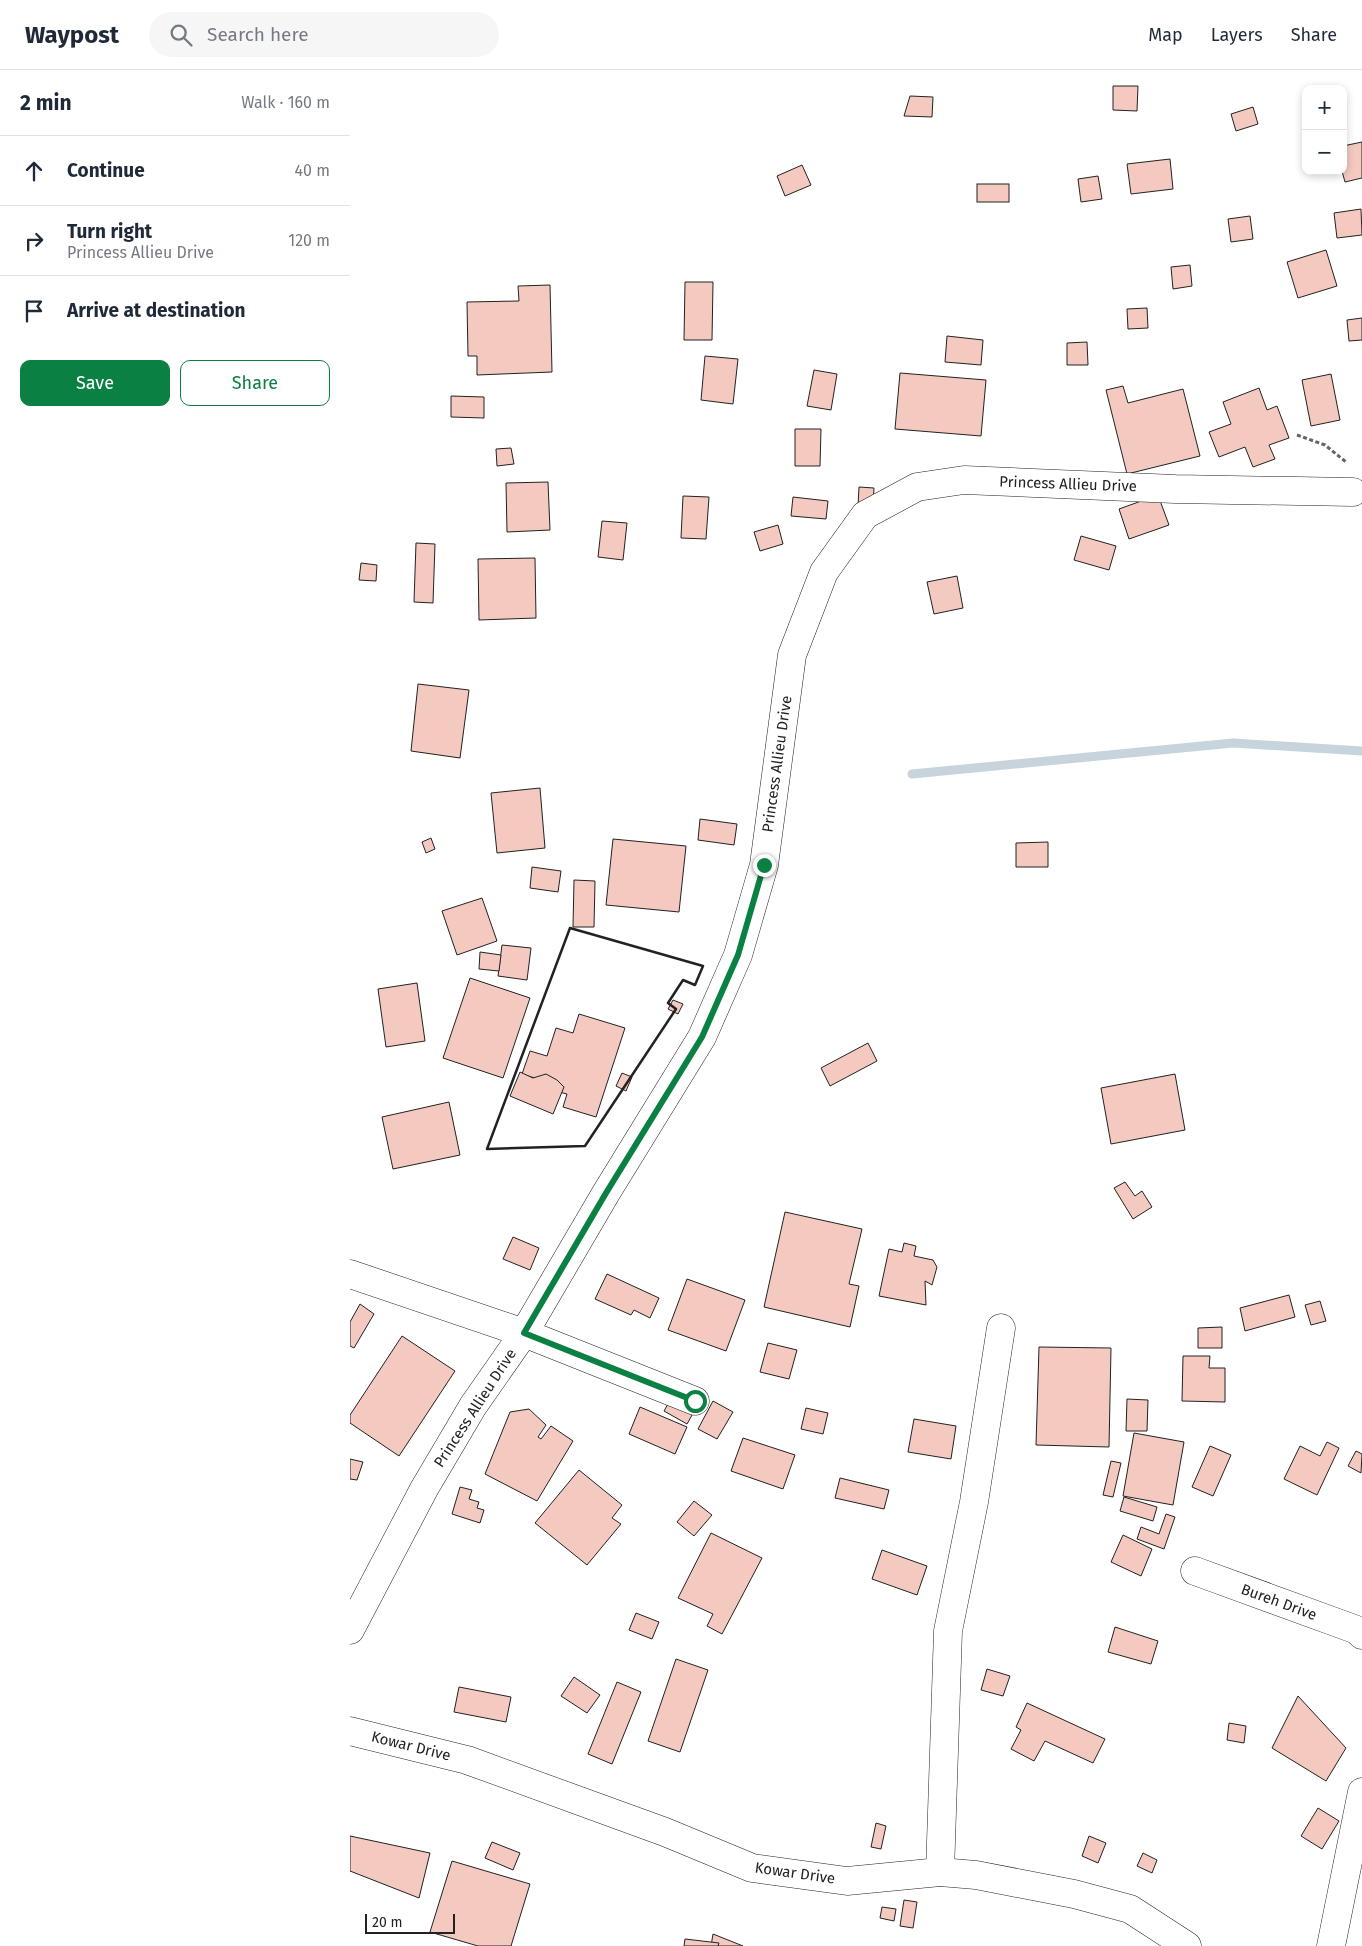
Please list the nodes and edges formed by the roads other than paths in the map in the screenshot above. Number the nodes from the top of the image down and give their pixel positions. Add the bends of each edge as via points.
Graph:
1 (1352, 479) road end
2 (350, 1274) edge
3 (1001, 1328) dead end
4 (524, 1333) junction
5 (695, 1401) dead end
6 (1195, 1571) dead end
7 (350, 1630) edge
8 (1362, 1635) edge
9 (350, 1731) edge
10 (1362, 1792) edge
11 (940, 1872) junction
12 (1186, 1946) edge
13 (1331, 1946) edge

1 - 4 street, Princess Allieu Drive via 1175,489 964,480 917,487 865,515 824,572 792,655 764,865 738,955 702,1037
2 - 4 street
3 - 11 street via 974,1502 948,1631
4 - 5 street
4 - 7 street, Princess Allieu Drive via 473,1406 424,1489
6 - 8 street, Bureh Drive via 1357,1630
9 - 11 street, Kowar Drive via 467,1760 752,1868 847,1881
10 - 13 street
11 - 12 street, Kowar Drive via 1035,1886 1130,1909

